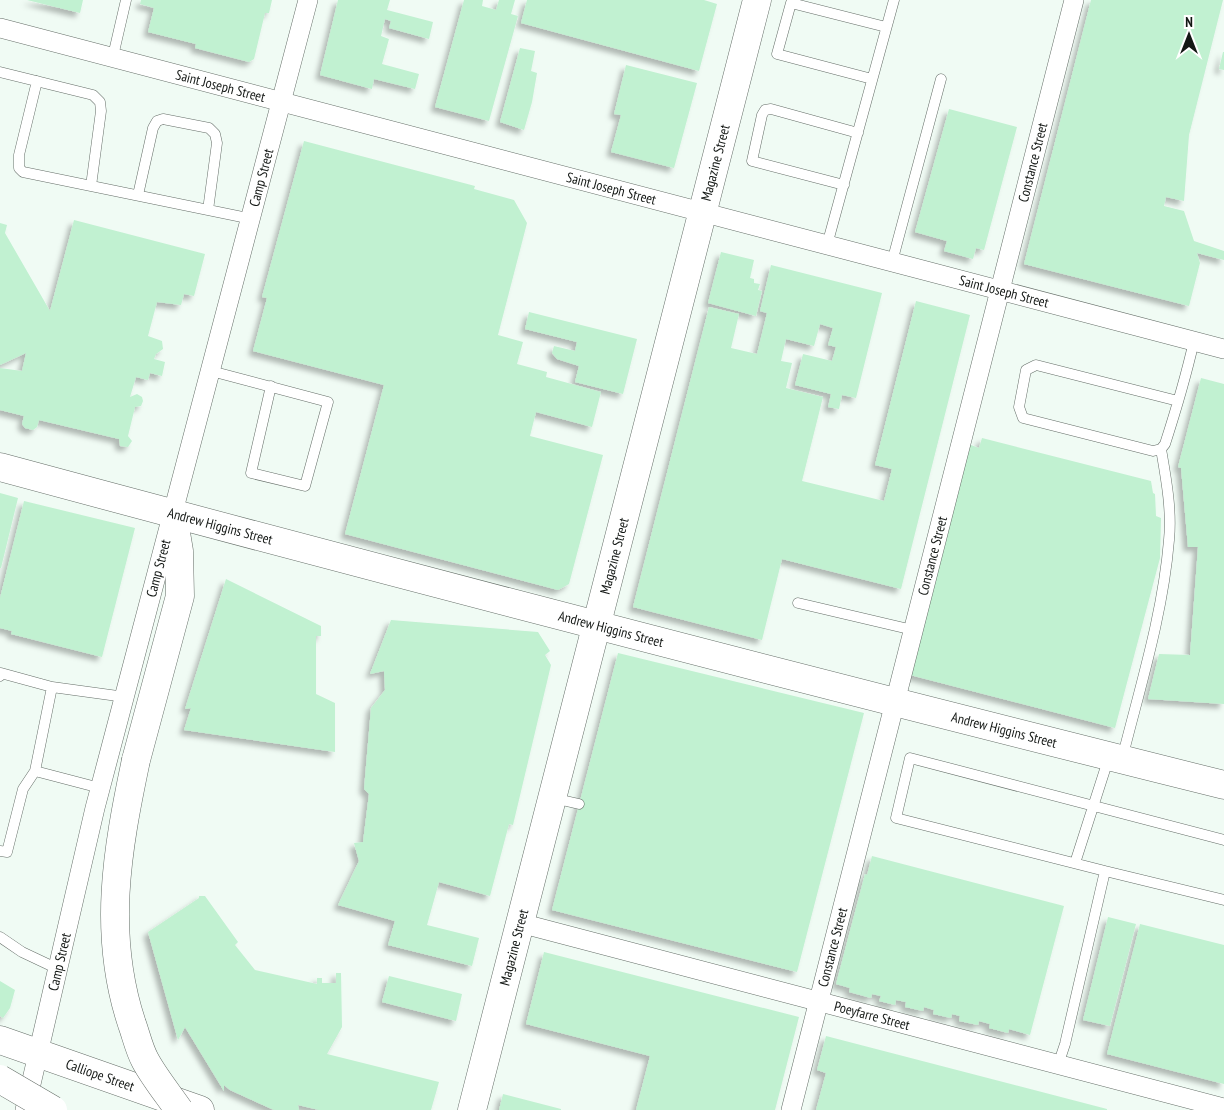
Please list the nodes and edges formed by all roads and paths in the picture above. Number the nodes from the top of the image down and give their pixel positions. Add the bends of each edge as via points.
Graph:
1 (126, 0) edge
2 (308, 0) edge
3 (757, 0) edge
4 (894, 0) edge
5 (1074, 0) edge
6 (886, 27) junction
7 (0, 28) edge
8 (113, 56) junction
9 (0, 72) edge
10 (872, 78) junction
11 (941, 79) dead end
12 (38, 81) junction
13 (283, 100) junction
14 (858, 132) junction
15 (844, 185) junction
16 (91, 186) junction
17 (138, 196) junction
18 (208, 210) junction
19 (701, 212) junction
20 (252, 219) junction
21 (828, 245) junction
22 (892, 262) junction
23 (999, 290) junction
24 (1194, 341) junction
25 (1224, 349) edge
26 (211, 371) junction
27 (271, 386) junction
28 (1178, 401) junction
29 (1161, 449) junction
30 (0, 467) edge
31 (173, 515) junction
32 (798, 603) dead end
33 (595, 626) junction
34 (913, 630) junction
35 (0, 674) edge
36 (52, 686) junction
37 (125, 697) junction
38 (895, 702) junction
39 (1116, 758) junction
40 (35, 771) junction
41 (1224, 785) edge
42 (100, 788) junction
43 (551, 798) junction
44 (579, 804) dead end
45 (1093, 805) junction
46 (1224, 840) edge
47 (0, 851) edge
48 (1076, 863) junction
49 (1105, 871) junction
50 (1224, 900) edge
51 (520, 924) junction
52 (0, 937) edge
53 (58, 969) junction
54 (819, 1002) junction
55 (0, 1040) edge
56 (37, 1052) junction
57 (1058, 1064) junction
58 (0, 1079) edge
59 (0, 1099) edge
60 (1224, 1108) edge
61 (25, 1110) edge
62 (53, 1110) edge
63 (179, 1110) edge
64 (200, 1110) edge
65 (472, 1110) edge
66 (791, 1110) edge

1 - 8 lane
2 - 13 street, Camp Street
3 - 19 main road, Magazine Street
4 - 6 lane
5 - 23 street, Constance Street
6 - 10 lane
6 - 10 lane via 791,3 777,54
7 - 8 street, Saint Joseph Street
8 - 13 street, Saint Joseph Street
9 - 12 lane
10 - 14 lane
11 - 22 lane
12 - 16 lane via 93,95 100,102
12 - 16 lane via 19,155 19,168 23,172
13 - 19 street, Saint Joseph Street
13 - 20 street, Camp Street
14 - 15 lane
14 - 15 lane via 771,109 762,115 752,161
15 - 21 lane
16 - 17 lane
17 - 18 lane
17 - 18 lane via 157,120 209,128 217,143
18 - 20 lane
19 - 21 street, Saint Joseph Street
19 - 33 main road, Magazine Street
20 - 26 street, Camp Street
21 - 22 street, Saint Joseph Street
22 - 23 street, Saint Joseph Street
23 - 24 street, Saint Joseph Street
23 - 34 street, Constance Street
24 - 25 street, Saint Joseph Street
24 - 28 lane
26 - 27 lane
26 - 31 street, Camp Street
27 - 27 lane via 328,402 305,486 251,473
28 - 29 lane
28 - 29 lane via 1036,365 1026,370 1019,407 1023,418 1153,452
29 - 39 lane via 1170,538 1163,596
30 - 31 main road, Andrew Higgins Street
31 - 33 main road, Andrew Higgins Street
31 - 37 street, Camp Street
31 - 63 main road, bridge via 179,551 180,596 136,760 120,838 115,883 117,951 123,997 144,1059
32 - 34 lane
33 - 38 main road, Andrew Higgins Street
33 - 43 main road, Magazine Street
34 - 38 street, Constance Street
35 - 36 lane
36 - 37 lane
36 - 40 lane
37 - 42 street, Camp Street
38 - 39 main road, Andrew Higgins Street
38 - 54 street, Constance Street
39 - 41 main road, Andrew Higgins Street
39 - 45 lane
40 - 42 lane
40 - 47 lane via 23,790 7,852
42 - 53 street, Camp Street
43 - 44 lane
43 - 51 main road, Magazine Street
45 - 46 lane
45 - 48 lane
45 - 48 lane via 910,758 896,818
48 - 49 lane
49 - 50 lane
49 - 57 lane
51 - 54 street, Poeyfarre Street
51 - 65 main road, Magazine Street
52 - 53 lane via 22,952
53 - 56 street, Camp Street
54 - 57 street, Poeyfarre Street
54 - 66 street, Constance Street
55 - 56 main road, Calliope Street
56 - 59 street
56 - 61 street, Camp Street
56 - 64 main road, Calliope Street
57 - 60 street, Poeyfarre Street
58 - 62 main road, bridge

